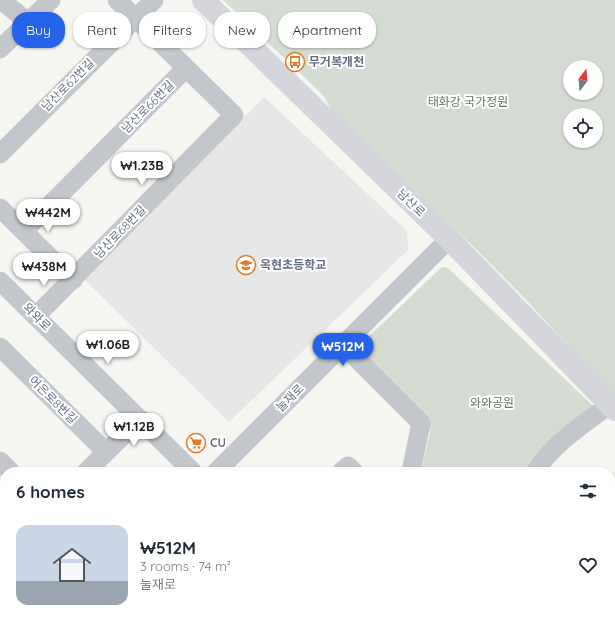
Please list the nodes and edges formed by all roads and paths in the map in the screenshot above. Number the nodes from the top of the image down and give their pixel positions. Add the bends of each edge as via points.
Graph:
1 (1, 0) edge
2 (51, 0) edge
3 (117, 0) edge
4 (154, 0) edge
5 (203, 0) edge
6 (16, 12) edge
7 (38, 12) edge
8 (136, 18) junction
9 (12, 37) edge
10 (0, 49) edge
11 (186, 68) junction
12 (0, 154) edge
13 (0, 208) edge
14 (24, 231) junction
15 (449, 239) junction
16 (73, 280) junction
17 (0, 281) edge
18 (36, 316) junction
19 (343, 345) junction
20 (0, 347) edge
21 (612, 408) edge
22 (140, 419) junction
23 (106, 452) junction
24 (91, 467) edge
25 (188, 467) edge
26 (221, 467) edge
27 (412, 467) edge
28 (540, 467) edge

1 - 6 street
2 - 7 street
3 - 8 street
4 - 8 street, 남산로62번길
5 - 15 main road, 남산로
8 - 11 street
8 - 12 street, 남산로62번길
9 - 10 street
11 - 14 street, 남산로66번길
11 - 16 street, 남산로68번길 via 234,114
13 - 14 street
14 - 16 street
15 - 19 street, 눌재로
15 - 21 main road, 남산로
16 - 18 street, 남산로68번길
17 - 18 street, 와와로
18 - 22 street, 와와로
19 - 26 street, 눌재로
19 - 27 street via 421,423
20 - 23 street, 어은로8번길
21 - 28 street via 569,436
22 - 23 street
22 - 25 street, 와와로
23 - 24 street

